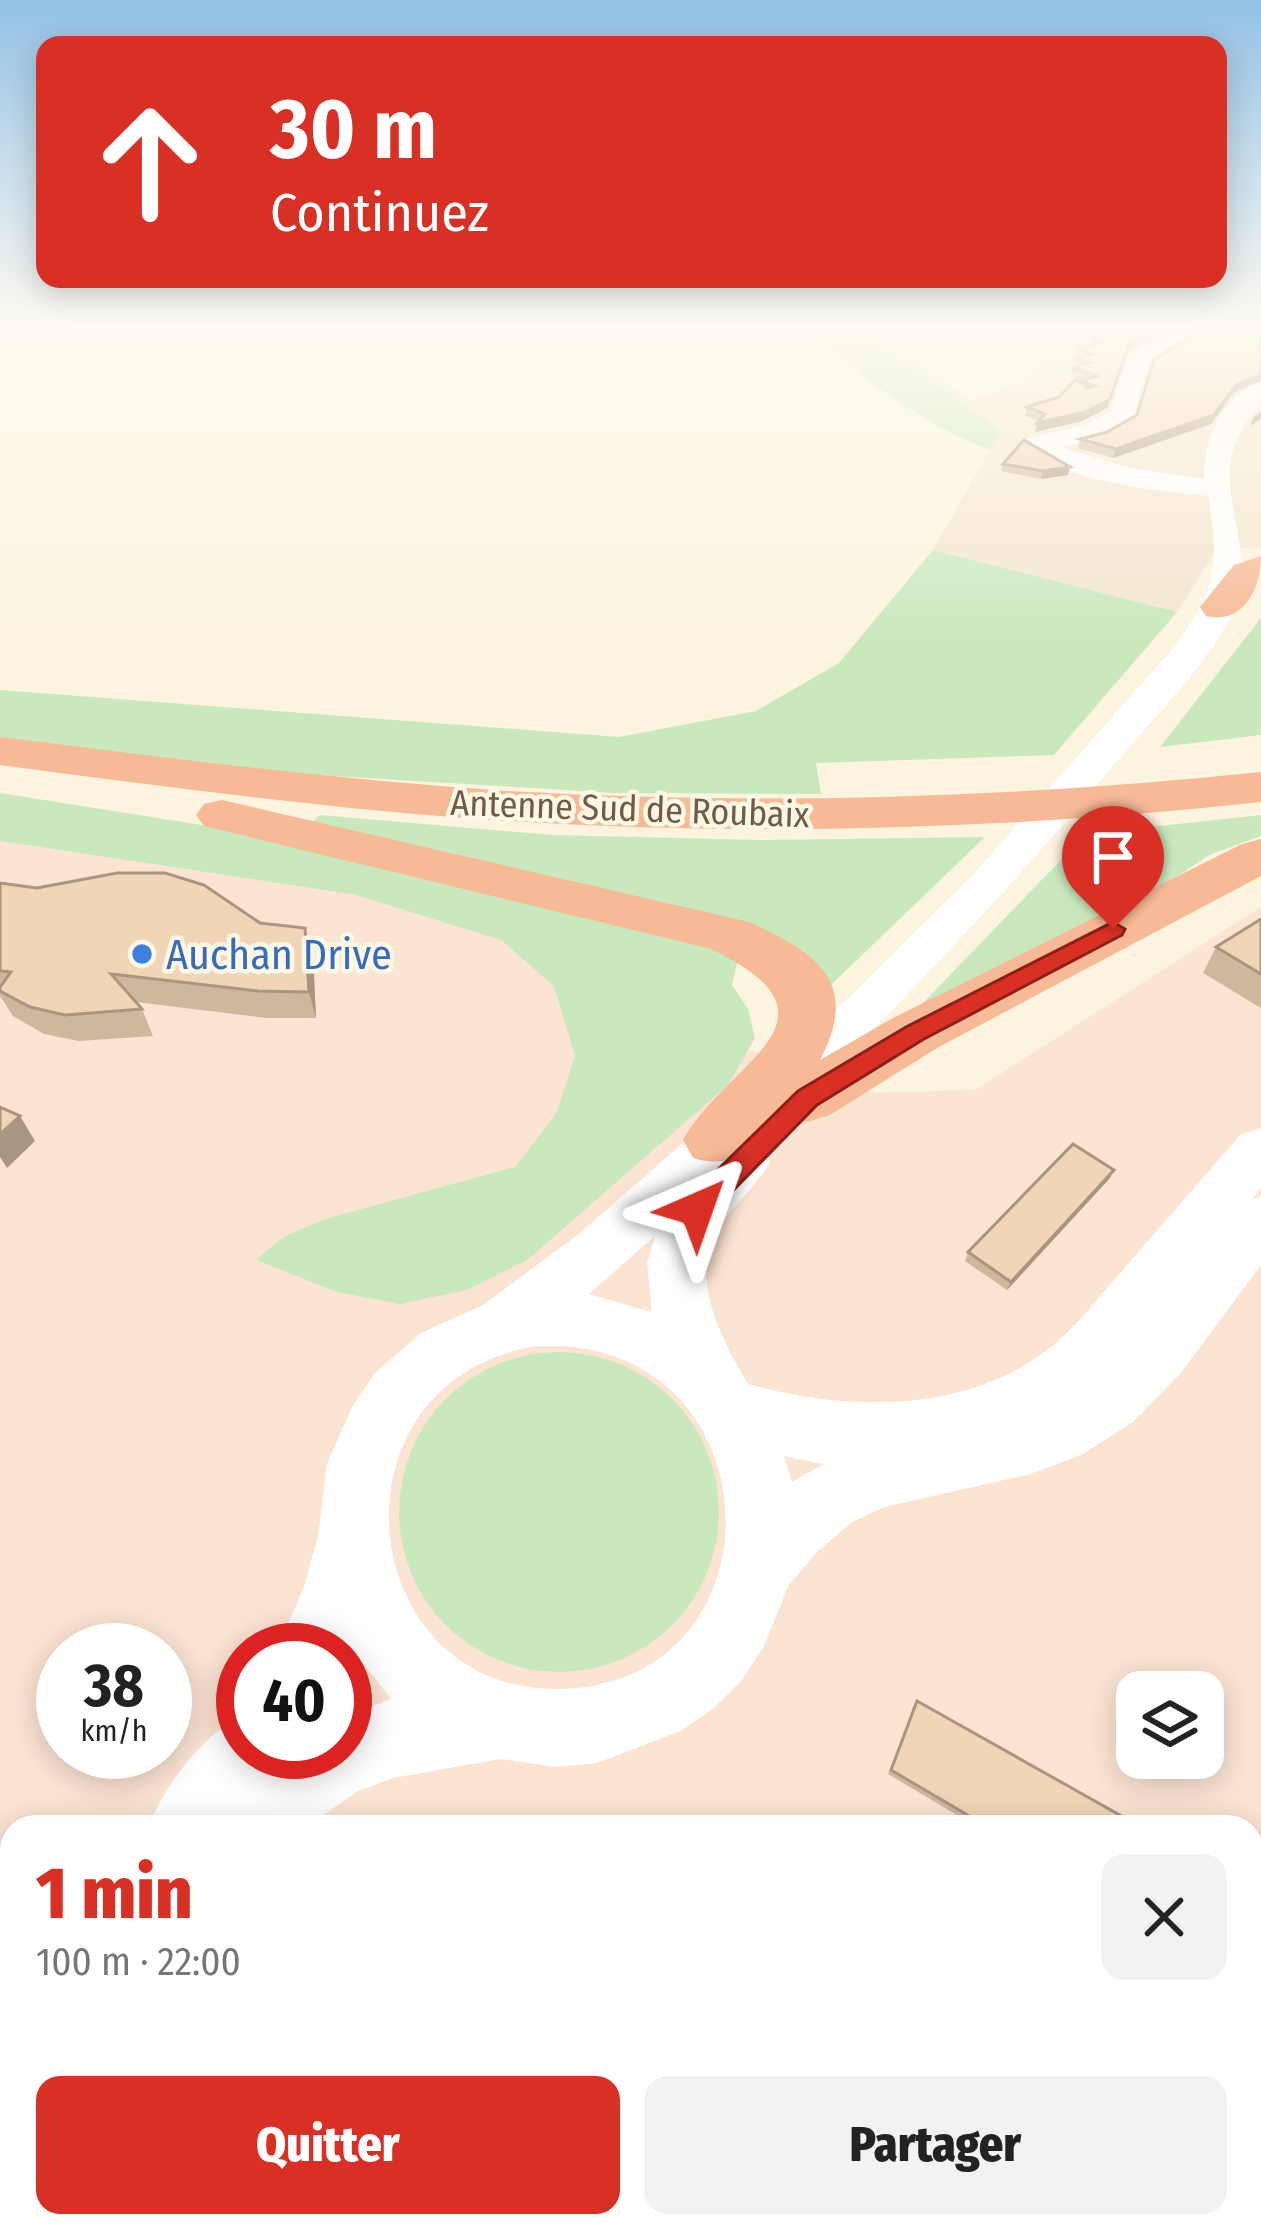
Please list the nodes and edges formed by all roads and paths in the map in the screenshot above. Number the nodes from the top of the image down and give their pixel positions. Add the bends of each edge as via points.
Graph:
1 (1075, 435) edge
2 (1223, 435) edge
3 (1221, 489) junction
4 (1252, 576) edge
5 (1261, 748) edge
6 (0, 751) edge
7 (0, 764) edge
8 (0, 775) edge
9 (1261, 787) edge
10 (1261, 801) edge
11 (676, 813) junction
12 (1261, 855) edge
13 (1001, 889) junction
14 (807, 1098) junction
15 (717, 1141) junction
16 (1261, 1149) edge
17 (1261, 1220) edge
18 (492, 1333) junction
19 (725, 1399) junction
20 (349, 1537) junction
21 (759, 1565) junction
22 (326, 1623) edge
23 (502, 1721) junction
24 (230, 1779) edge
25 (199, 1815) edge
26 (260, 1815) edge

1 - 3 street via 1039,444 1138,477
2 - 3 street
3 - 4 street
3 - 4 street via 1233,554
4 - 13 street
4 - 13 street via 1171,707
5 - 11 highway via 946,799
6 - 11 highway, Antenne Sud de Roubaix via 402,798
7 - 10 highway, Antenne Sud de Roubaix via 351,806 662,827 992,823
8 - 15 highway via 253,821 729,935 774,954 808,993 809,1023 786,1067
9 - 11 highway, Antenne Sud de Roubaix via 938,812
12 - 14 highway via 931,1024
13 - 14 street
13 - 15 street
14 - 19 street via 712,1190 680,1243 683,1317
15 - 18 street via 602,1250
16 - 19 street via 1090,1353 1033,1394 934,1424 859,1433 811,1431
17 - 21 street via 1120,1392 1084,1419 1004,1451 855,1484 786,1531
18 - 19 street via 554,1321 614,1327 670,1349
18 - 20 street via 435,1364 390,1410 359,1469
19 - 21 street via 759,1467
20 - 22 street
20 - 23 street via 364,1606 404,1666 432,1690
21 - 23 street via 708,1657 650,1701 578,1725
23 - 26 street via 430,1726 369,1743 296,1783
24 - 25 street

